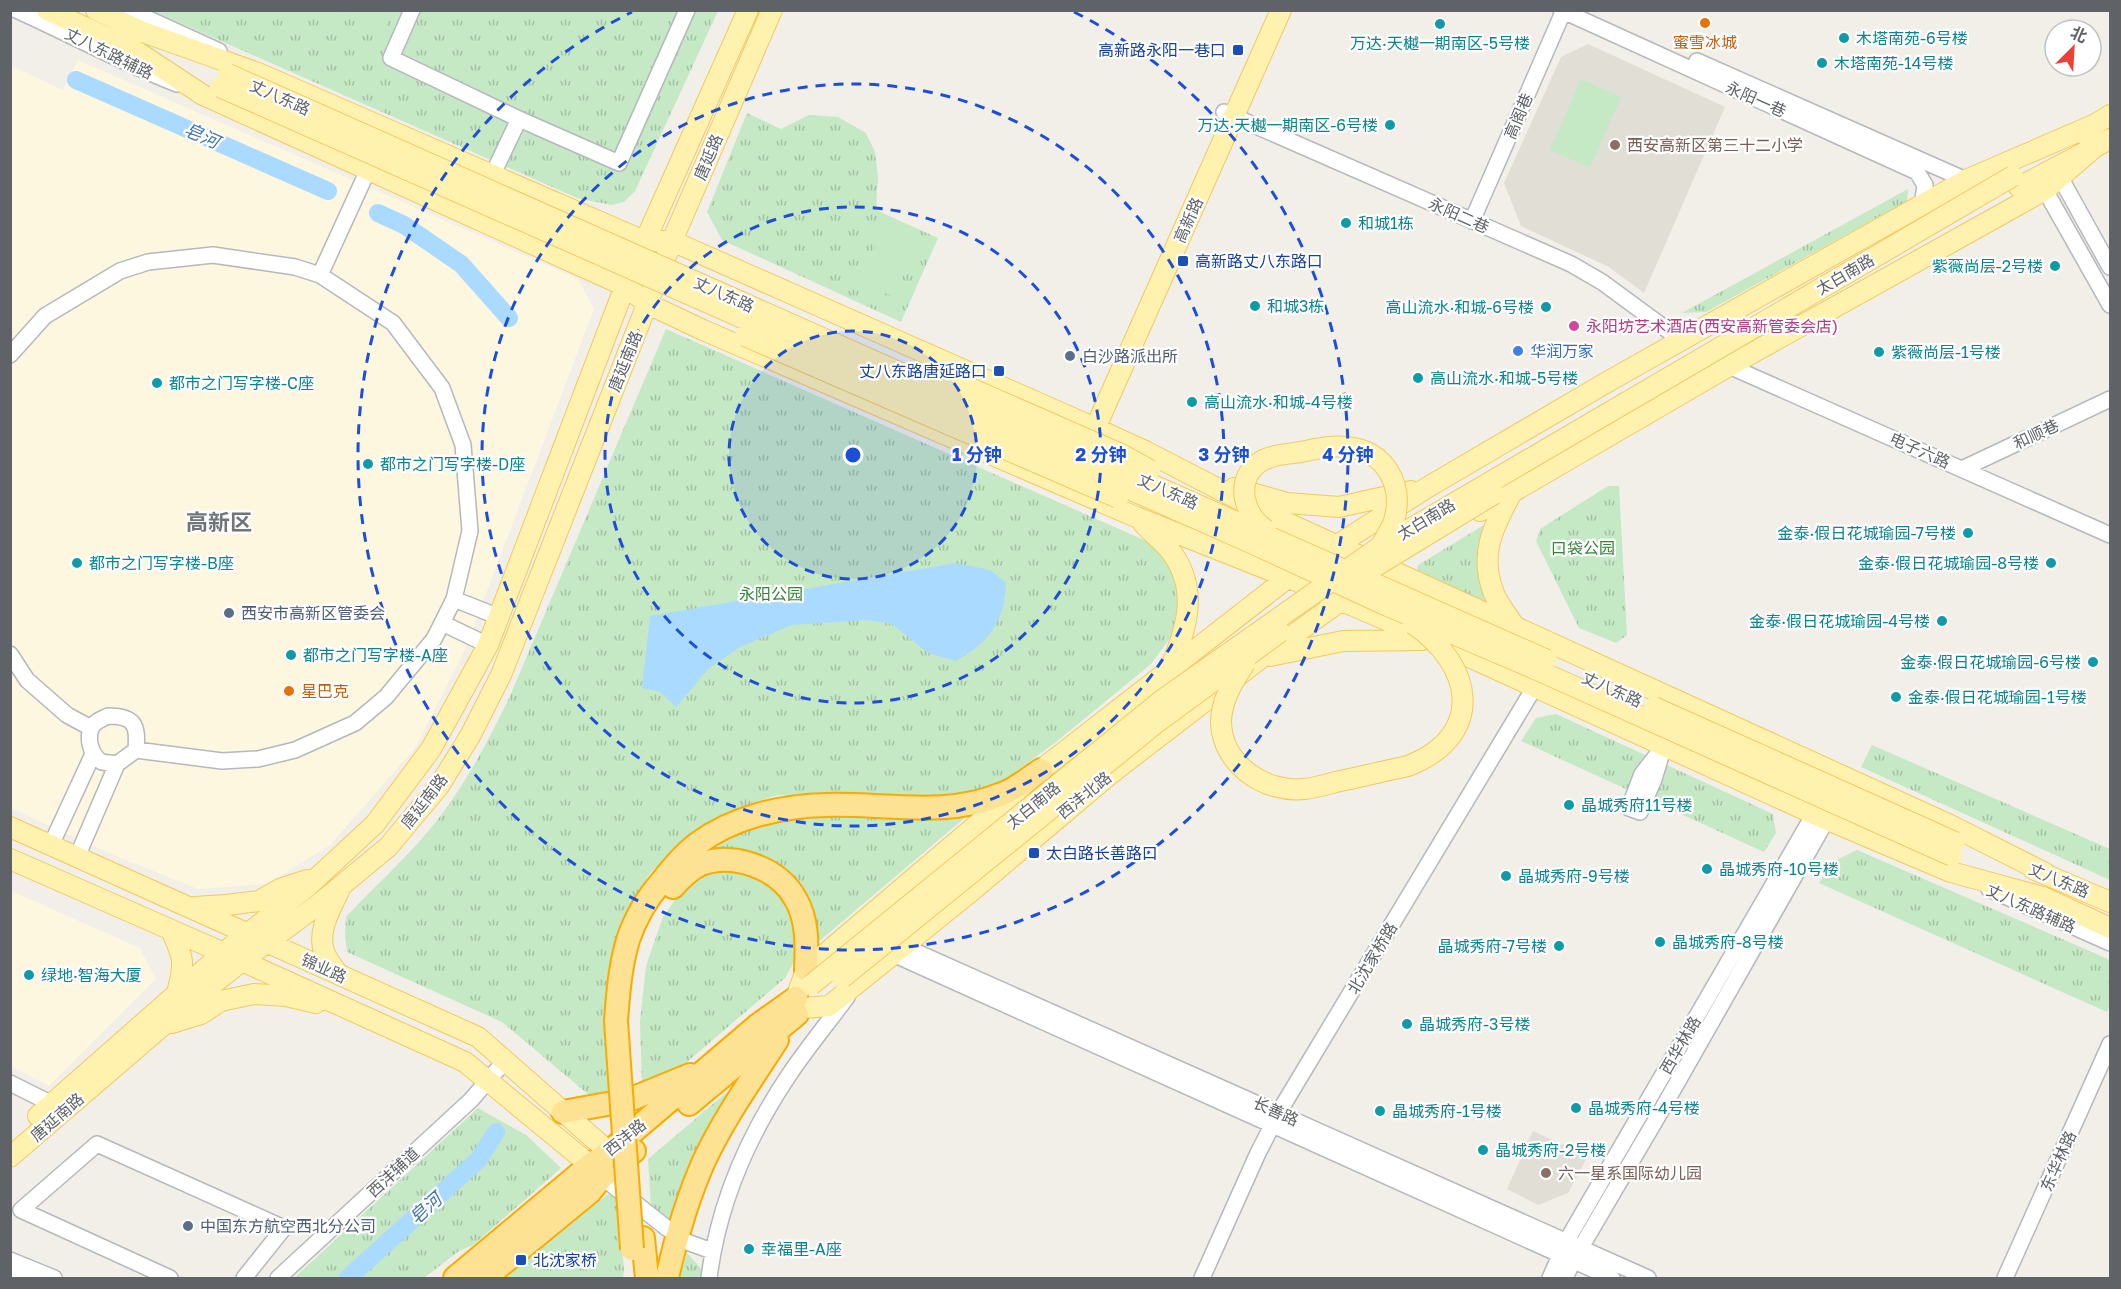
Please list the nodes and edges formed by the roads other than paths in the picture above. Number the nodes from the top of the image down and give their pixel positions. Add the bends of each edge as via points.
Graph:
1 (16, 10) edge
2 (47, 10) edge
3 (96, 10) edge
4 (129, 10) edge
5 (412, 10) edge
6 (687, 10) edge
7 (748, 10) edge
8 (772, 10) edge
9 (1270, 10) edge
10 (1281, 10) edge
11 (1584, 10) edge
12 (1563, 11) edge
13 (144, 32) junction
14 (258, 73) junction
15 (217, 85) junction
16 (1229, 114) junction
17 (2110, 115) edge
18 (519, 119) junction
19 (2091, 126) junction
20 (2102, 144) edge
21 (368, 170) junction
22 (492, 176) junction
23 (1966, 180) junction
24 (2016, 181) junction
25 (2052, 184) junction
26 (1922, 206) junction
27 (1473, 221) junction
28 (644, 241) junction
29 (672, 241) junction
30 (2110, 267) edge
31 (740, 271) junction
32 (320, 275) junction
33 (626, 286) junction
34 (648, 304) junction
35 (2110, 305) edge
36 (703, 330) junction
37 (1681, 340) junction
38 (10, 355) edge
39 (1728, 366) junction
40 (2110, 399) edge
41 (1091, 427) junction
42 (1962, 469) junction
43 (1197, 478) junction
44 (1428, 487) junction
45 (1513, 491) junction
46 (1136, 517) junction
47 (1249, 534) junction
48 (2110, 535) edge
49 (1283, 542) junction
50 (1336, 545) junction
51 (1381, 546) junction
52 (1388, 569) junction
53 (1287, 578) junction
54 (454, 599) junction
55 (1341, 601) junction
56 (1383, 604) junction
57 (499, 617) junction
58 (442, 623) junction
59 (1515, 627) junction
60 (1432, 640) junction
61 (488, 645) junction
62 (1557, 646) junction
63 (10, 654) edge
64 (1257, 656) junction
65 (1171, 668) junction
66 (1535, 687) junction
67 (91, 728) junction
68 (136, 750) junction
69 (93, 754) junction
70 (117, 764) junction
71 (1041, 770) junction
72 (1820, 817) junction
73 (10, 827) edge
74 (51, 845) junction
75 (77, 857) junction
76 (1953, 857) junction
77 (10, 859) edge
78 (2045, 873) junction
79 (319, 876) junction
80 (343, 884) junction
81 (2110, 902) edge
82 (190, 907) junction
83 (2110, 928) edge
84 (171, 930) junction
85 (248, 933) junction
86 (269, 942) junction
87 (2110, 943) edge
88 (898, 950) junction
89 (223, 952) junction
90 (242, 961) junction
91 (330, 970) junction
92 (856, 983) junction
93 (311, 992) junction
94 (177, 993) junction
95 (805, 996) junction
96 (351, 1010) junction
97 (623, 1022) junction
98 (161, 1027) junction
99 (2110, 1044) edge
100 (505, 1061) junction
101 (708, 1068) junction
102 (487, 1081) junction
103 (10, 1083) edge
104 (52, 1104) junction
105 (563, 1112) junction
106 (1275, 1119) junction
107 (10, 1140) edge
108 (609, 1152) junction
109 (10, 1157) edge
110 (596, 1171) junction
111 (668, 1230) dead end
112 (687, 1242) dead end
113 (638, 1244) junction
114 (712, 1251) junction
115 (1570, 1252) junction
116 (10, 1260) edge
117 (10, 1272) edge
118 (136, 1272) edge
119 (26, 1278) edge
120 (54, 1278) edge
121 (170, 1278) edge
122 (244, 1278) edge
123 (278, 1278) edge
124 (455, 1278) edge
125 (485, 1278) edge
126 (633, 1278) edge
127 (647, 1278) edge
128 (667, 1278) edge
129 (709, 1278) edge
130 (1202, 1278) edge
131 (1550, 1278) edge
132 (1565, 1278) edge
133 (1612, 1278) edge
134 (1648, 1278) edge
135 (2005, 1278) edge

1 - 15 street, 丈八东路辅路 via 139,70
2 - 15 main road
3 - 13 main road, 丈八东路
4 - 14 street
5 - 18 street via 391,58
6 - 18 street via 619,163
7 - 28 main road, 唐延路
8 - 29 main road, 唐延路
9 - 16 main road, 高新路
10 - 16 main road, 高新路
11 - 23 street, 永阳一巷
12 - 26 street, 永阳一巷 via 1917,172 1925,185
12 - 27 street, 高阁巷
13 - 14 main road, 丈八东路
13 - 15 main road
14 - 22 main road, 丈八东路
15 - 21 main road, 丈八东路
15 - 47 main road, 丈八东路, bridge
16 - 27 street, 永阳二巷
16 - 41 main road, 高新路
17 - 19 main road, 太白南路
18 - 22 street
19 - 23 main road, 太白南路
19 - 24 main road, 太白南路
20 - 24 main road, 太白南路
20 - 25 main road, 太白南路
21 - 32 street
21 - 33 main road, 丈八东路
22 - 28 main road, 丈八东路
23 - 26 main road, 太白南路
24 - 51 main road, 太白南路, bridge
24 - 64 main road, 太白南路, bridge via 1336,591
25 - 30 street
25 - 35 street
25 - 39 main road, 太白南路
26 - 37 main road, 太白南路
27 - 37 street, 永阳二巷 via 1571,264
28 - 29 main road, 丈八东路
28 - 33 main road, 唐延路
29 - 31 main road
29 - 34 main road, 唐延路
31 - 41 main road
31 - 47 main road, bridge via 788,308 1123,455
32 - 38 street via 295,267 213,255 148,262 120,271 45,316
32 - 54 street via 393,323 442,388 463,445 470,531
33 - 34 main road, 丈八东路
33 - 57 main road, 唐延南路
34 - 36 main road, 丈八东路
34 - 80 main road, 唐延南路 via 504,665 470,736 439,786 388,847
36 - 46 main road, 丈八东路
36 - 47 main road, bridge via 745,336 1108,494
37 - 44 main road, 太白南路
39 - 42 street, 电子六路
39 - 45 main road, 太白南路
40 - 42 street, 和顺巷
41 - 43 main road
42 - 48 street, 电子六路
43 - 44 main road via 1287,503 1339,507
43 - 50 main road
44 - 50 main road, 太白南路
45 - 52 main road, 太白南路
45 - 59 main road via 1487,546 1487,562 1493,592
46 - 53 main road, 丈八东路
46 - 65 main road via 1169,550 1182,569 1188,591 1189,612
47 - 49 main road, 丈八东路, bridge
47 - 56 main road, 丈八东路, bridge
49 - 51 main road, bridge via 1258,525 1249,512 1244,498 1248,473 1258,463 1277,456 1347,447 1381,462 1394,479 1394,522
49 - 76 main road, 丈八东路, bridge
50 - 52 main road
50 - 53 main road
51 - 95 main road, 太白南路, bridge via 1162,700
52 - 55 main road, 西沣北路
52 - 59 main road
53 - 55 main road, 丈八东路
53 - 65 main road
54 - 57 street
54 - 58 street
55 - 60 main road, 丈八东路
55 - 64 main road, 西沣北路
56 - 64 main road, bridge via 1426,633 1452,660 1461,680 1460,718 1452,734 1441,747 1408,766 1305,789 1279,788 1259,781 1239,765 1225,743 1221,721 1234,679
56 - 76 main road, 丈八东路, bridge
57 - 61 main road, 唐延南路
58 - 61 street
58 - 68 street via 416,663 386,697 355,723 295,750 258,759 222,761
59 - 62 main road
60 - 64 main road via 1343,641
60 - 66 main road, 丈八东路
61 - 79 main road, 唐延南路 via 431,750 375,824
62 - 66 street, 北沈家桥路
62 - 78 main road via 1948,824
63 - 67 street via 27,680 67,715
64 - 88 main road, 西沣北路
64 - 95 main road, 太白南路, bridge via 1155,724
65 - 71 main road
66 - 72 main road, 丈八东路
66 - 106 street, 北沈家桥路
67 - 68 street via 108,716 131,721 136,728
67 - 69 street
68 - 70 street
69 - 70 street via 102,762
69 - 74 street
70 - 75 street
71 - 95 main road
71 - 97 highway via 1004,794 957,806 787,808 726,826 696,845 654,891 641,913 629,938 620,976
72 - 76 main road, 丈八东路
72 - 115 street, 西华林路
73 - 74 main road, 锦业路
74 - 75 main road, 锦业路
75 - 82 main road, 锦业路
76 - 78 main road, 丈八东路
76 - 83 main road, 丈八东路
76 - 87 street, 丈八东路辅路
77 - 84 main road, 锦业路
78 - 81 main road, 丈八东路
79 - 82 main road via 259,901
79 - 85 main road, 唐延南路
80 - 86 main road, 唐延南路
80 - 91 main road via 322,934
82 - 85 main road, 锦业路
84 - 89 main road, 锦业路
84 - 94 main road via 184,969
85 - 86 main road, 锦业路
85 - 89 main road, 唐延南路
86 - 90 main road, 唐延南路
86 - 91 main road, 锦业路
88 - 92 main road, 西沣北路
88 - 106 street, 长善路
89 - 90 main road, 锦业路
89 - 94 main road, 唐延南路
90 - 93 main road, 锦业路
90 - 98 main road, 唐延南路
91 - 93 main road
91 - 100 main road, 锦业路 via 478,1037
92 - 95 main road, 西沣北路 via 829,1006
92 - 114 street via 790,1073 753,1135 730,1191
93 - 96 main road, 锦业路
94 - 104 main road, 唐延南路
95 - 97 highway via 807,944 804,919 795,897 777,877 759,867 720,860 701,864 682,876 664,898 636,958
95 - 101 highway, 西沣路 via 758,1025
95 - 110 highway, 西沣路
95 - 128 highway via 726,1119 704,1161 684,1212
96 - 98 main road via 286,996 254,994 221,1001 201,1014
96 - 102 main road, 锦业路 via 465,1062
97 - 113 highway, bridge
98 - 109 main road, 唐延南路
99 - 135 street, 东华林路
100 - 102 street, 西沣辅道
100 - 105 main road, 锦业路
101 - 105 highway via 629,1100
101 - 108 highway, 西沣路
102 - 110 main road, 锦业路
102 - 123 street, 西沣辅道
103 - 104 street
104 - 107 main road, 唐延南路
105 - 108 main road, 锦业路
106 - 115 street, 长善路
106 - 130 street, 北沈家桥路
108 - 110 highway, 西沣路
110 - 111 street
110 - 124 highway, 西沣路
110 - 125 highway, 西沣路 via 590,1192
112 - 114 street
113 - 126 highway
113 - 127 highway
114 - 129 street
115 - 131 street, 西华林路
115 - 132 street, 西华林路
115 - 133 street, 长善路
115 - 134 street, 长善路
116 - 120 street
117 - 119 street
118 - 121 street
118 - 122 street via 21,1210 97,1144 284,1228

